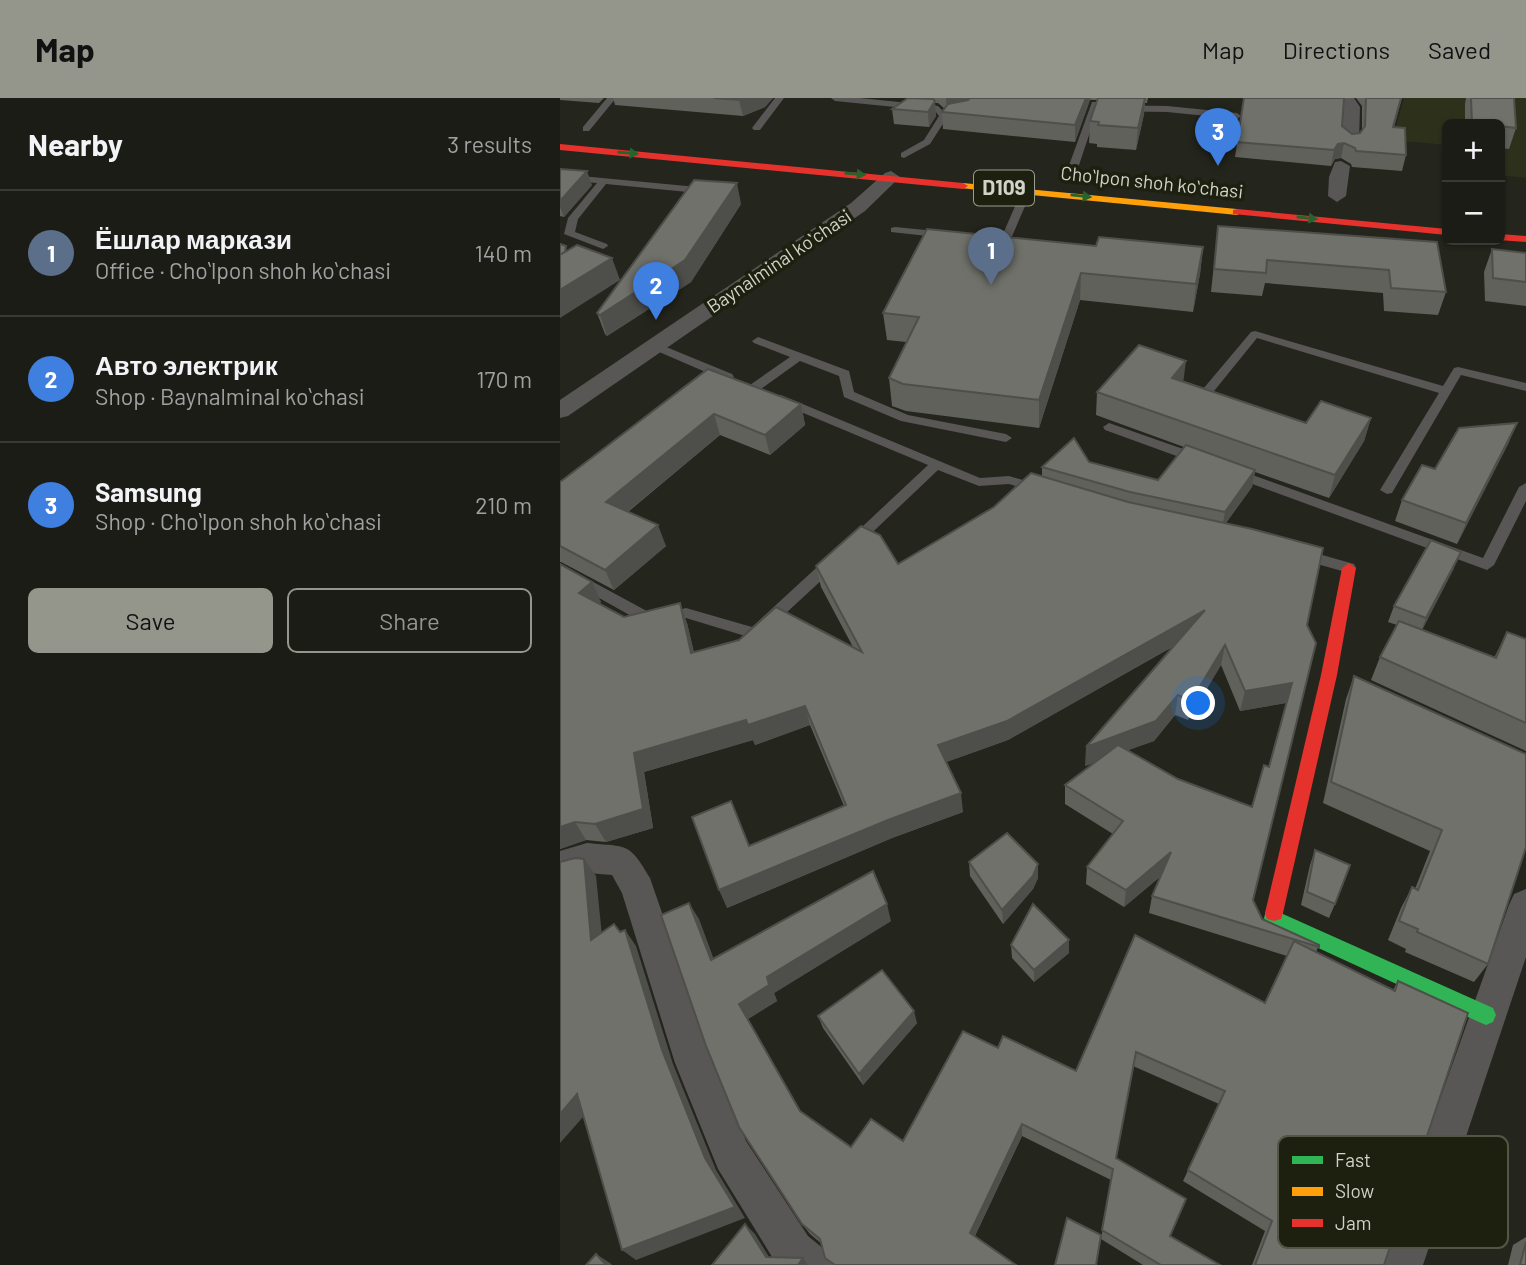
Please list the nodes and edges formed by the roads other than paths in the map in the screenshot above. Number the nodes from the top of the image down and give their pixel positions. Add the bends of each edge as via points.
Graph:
1 (612, 98) edge
2 (780, 98) edge
3 (835, 98) edge
4 (1135, 98) edge
5 (1345, 98) edge
6 (898, 101) edge
7 (1131, 110) junction
8 (1237, 116) dead end
9 (587, 129) dead end
10 (758, 138) dead end
11 (1350, 142) edge
12 (560, 147) edge
13 (897, 155) junction
14 (930, 158) dead end
15 (1341, 166) dead end
16 (1072, 171) dead end
17 (560, 177) edge
18 (891, 177) junction
19 (603, 182) junction
20 (1027, 190) junction
21 (722, 192) edge
22 (1337, 196) dead end
23 (895, 230) dead end
24 (1442, 232) edge
25 (964, 237) edge
26 (1505, 237) edge
27 (991, 239) edge
28 (1526, 239) edge
29 (1005, 241) junction
30 (1018, 242) edge
31 (603, 246) dead end
32 (758, 341) dead end
33 (654, 346) junction
34 (799, 356) junction
35 (1526, 387) edge
36 (754, 388) junction
37 (1446, 391) junction
38 (1202, 398) edge
39 (560, 411) edge
40 (1109, 426) dead end
41 (1006, 438) dead end
42 (937, 464) junction
43 (1526, 488) edge
44 (1387, 490) dead end
45 (1048, 492) edge
46 (1292, 551) edge
47 (1349, 568) joint
48 (560, 569) edge
49 (560, 866) edge
50 (1526, 905) edge
51 (1486, 1015) junction
52 (1445, 1136) edge
53 (1408, 1248) edge
54 (810, 1265) edge
55 (1402, 1265) edge

1 - 9 lane
2 - 10 lane
3 - 6 lane
4 - 7 lane
5 - 11 street via 1352,107
6 - 13 lane via 949,115 927,142
7 - 8 lane via 1167,108
7 - 16 lane via 1094,106
12 -> 18 main road, Choʻlpon shoh koʻchasi / D109
13 - 14 main road
13 - 18 main road
15 - 22 street
17 - 19 lane
18 - 20 main road, Choʻlpon shoh koʻchasi / D109
18 - 33 street, Baynalminal koʻchasi via 858,207
19 - 21 lane
19 - 31 lane via 573,218 569,234
20 -> 24 main road, Choʻlpon shoh koʻchasi / D109
20 - 29 lane
23 - 25 lane
26 - 28 main road
27 - 29 lane
29 - 30 lane
32 - 34 lane
33 - 36 lane
33 - 39 street, Baynalminal koʻchasi
34 - 36 lane
34 - 41 lane via 845,374 848,394 905,418
35 - 37 lane via 1458,371
36 - 42 lane
37 - 38 lane via 1255,334
37 - 44 lane
40 - 43 lane via 1487,565
42 - 45 lane via 979,482 1009,480
42 - 48 lane via 755,633 686,613 654,622
46 - 47 lane
47 - 51 main road via 1342,681 1273,918
49 - 54 street via 587,858 622,861 638,889 694,1063 732,1155 793,1251
50 - 51 street
51 - 52 street
53 - 55 street

